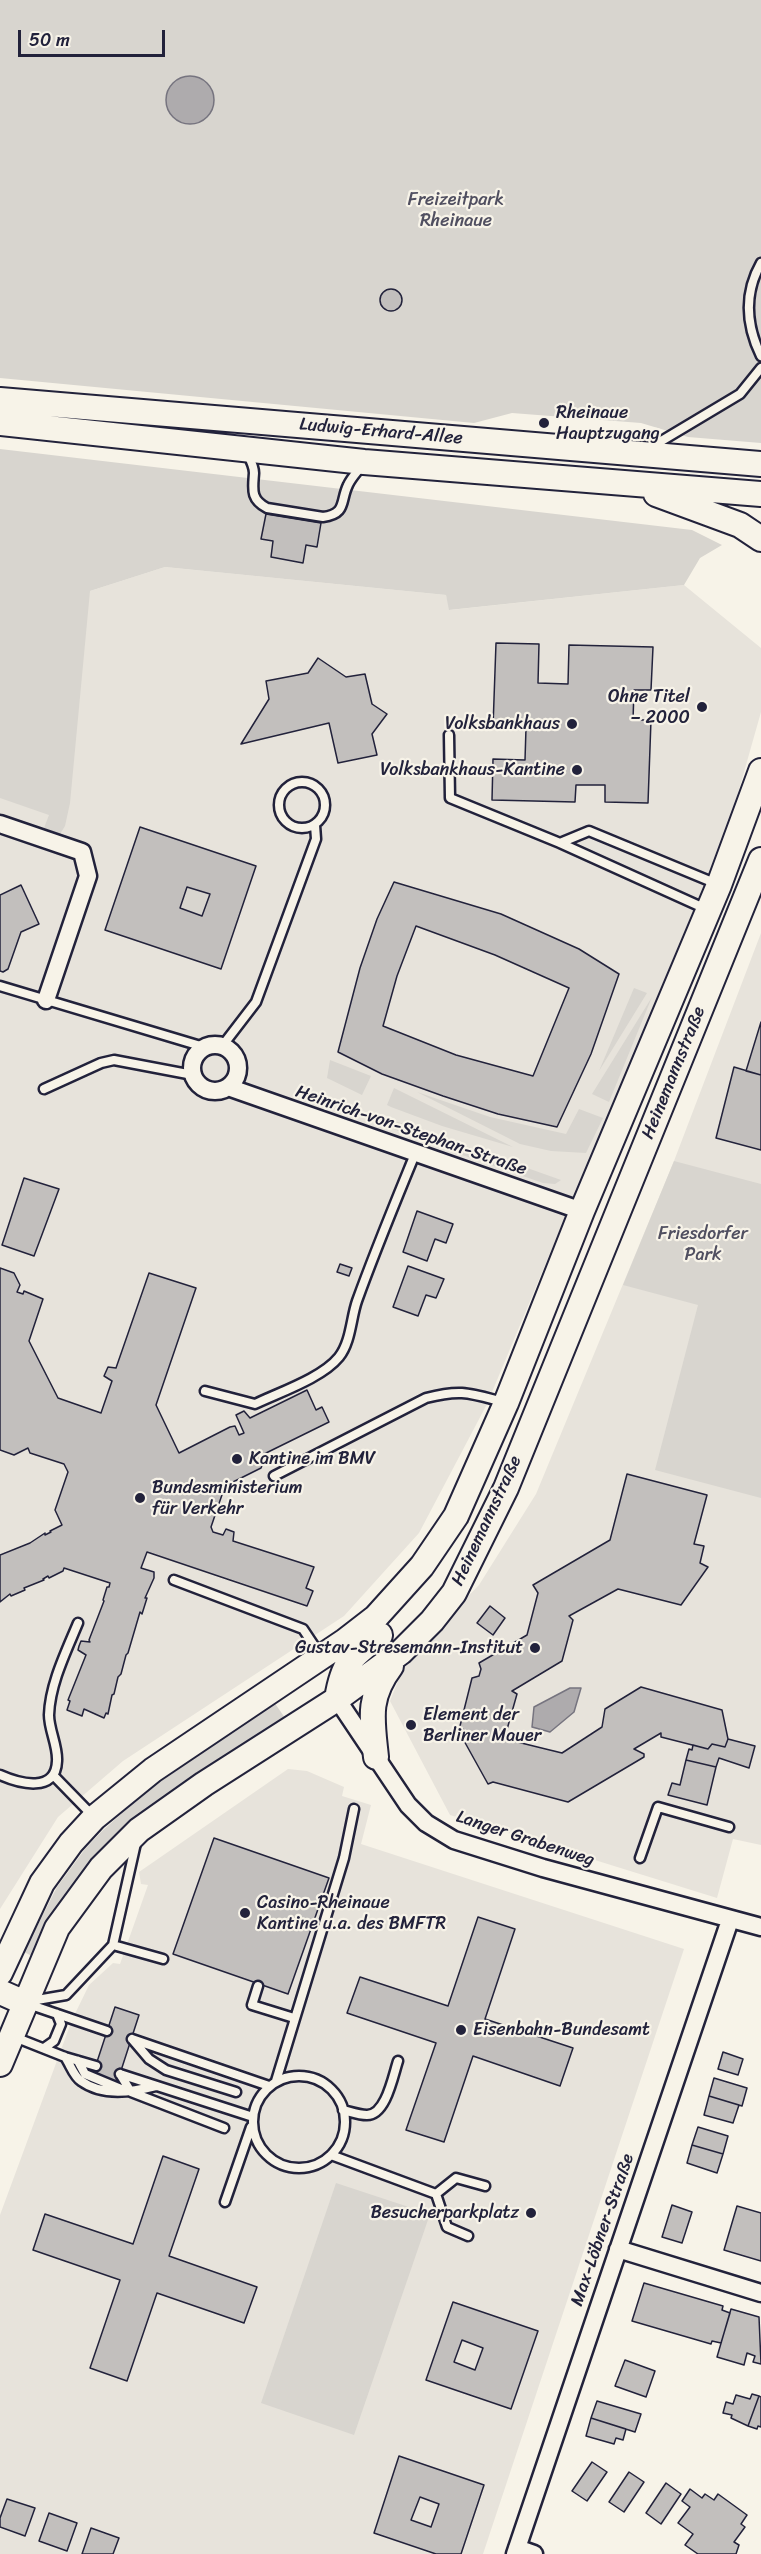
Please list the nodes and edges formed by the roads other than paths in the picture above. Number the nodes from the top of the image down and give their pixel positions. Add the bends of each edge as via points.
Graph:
1 (761, 263) edge
2 (761, 356) edge
3 (761, 368) edge
4 (0, 400) edge
5 (0, 423) edge
6 (246, 450) junction
7 (638, 455) junction
8 (364, 462) junction
9 (761, 464) edge
10 (629, 483) junction
11 (761, 494) edge
12 (761, 539) edge
13 (449, 735) dead end
14 (761, 771) edge
15 (0, 824) edge
16 (315, 825) junction
17 (560, 843) junction
18 (735, 843) junction
19 (761, 853) edge
20 (761, 860) edge
21 (719, 885) junction
22 (708, 910) junction
23 (0, 986) edge
24 (46, 1000) junction
25 (223, 1045) junction
26 (204, 1047) junction
27 (193, 1075) junction
28 (228, 1087) junction
29 (44, 1089) dead end
30 (415, 1154) junction
31 (582, 1211) junction
32 (613, 1222) junction
33 (205, 1391) dead end
34 (506, 1403) junction
35 (274, 1476) dead end
36 (456, 1516) junction
37 (174, 1580) dead end
38 (78, 1623) dead end
39 (401, 1652) junction
40 (316, 1659) junction
41 (337, 1700) junction
42 (376, 1757) junction
43 (0, 1775) edge
44 (54, 1776) junction
45 (354, 1809) dead end
46 (94, 1818) junction
47 (729, 1827) dead end
48 (139, 1830) junction
49 (640, 1858) dead end
50 (730, 1920) junction
51 (761, 1927) edge
52 (113, 1945) junction
53 (163, 1959) dead end
54 (0, 1973) edge
55 (258, 1986) dead end
56 (0, 1992) edge
57 (25, 2003) junction
58 (57, 2014) junction
59 (294, 2018) junction
60 (107, 2031) dead end
61 (6, 2035) edge
62 (44, 2048) junction
63 (65, 2057) junction
64 (78, 2061) junction
65 (398, 2061) dead end
66 (0, 2064) edge
67 (96, 2066) dead end
68 (273, 2084) junction
69 (158, 2086) junction
70 (131, 2092) junction
71 (236, 2092) dead end
72 (343, 2110) junction
73 (253, 2120) junction
74 (224, 2128) dead end
75 (331, 2155) junction
76 (485, 2186) dead end
77 (436, 2194) junction
78 (225, 2202) dead end
79 (468, 2236) dead end
80 (618, 2249) junction
81 (761, 2293) edge
82 (516, 2551) edge
83 (534, 2554) edge

1 - 2 lane via 750,291 748,310 752,338
3 - 7 lane via 740,394
4 - 7 main road, Ludwig-Erhard-Allee
5 - 6 main road, Ludwig-Erhard-Allee
6 - 8 main road, Ludwig-Erhard-Allee
6 - 8 lane via 254,470 252,492 259,504 323,517 339,511 347,486
7 - 9 main road, Ludwig-Erhard-Allee
8 - 10 main road, Ludwig-Erhard-Allee
10 - 11 main road, Ludwig-Erhard-Allee
10 - 12 main road, Ludwig-Erhard-Allee via 740,525
13 - 17 lane via 450,798
14 - 18 main road, Heinemannstraße
15 - 24 street via 82,852 88,876
16 - 16 lane via 292,827 281,817 279,801 287,787 302,782 321,792 326,806
16 - 25 lane via 316,839 256,1002
17 - 21 lane via 589,831
17 - 22 lane
18 - 19 main road
18 - 21 main road, Heinemannstraße
20 - 32 main road, Heinemannstraße
21 - 22 main road, Heinemannstraße
22 - 31 main road, Heinemannstraße
23 - 24 lane
24 - 26 lane
25 - 26 street
25 - 28 street via 238,1061 237,1076
26 - 27 street via 193,1059
27 - 28 street, Heinrich-von-Stephan-Straße via 204,1088 216,1091
27 - 29 lane via 114,1060
28 - 30 street, Heinrich-von-Stephan-Straße
30 - 31 street, Heinrich-von-Stephan-Straße
30 - 33 lane via 338,1357 327,1369 255,1404
31 - 32 main road
31 - 34 main road, Heinemannstraße
32 - 39 main road, Heinemannstraße via 484,1535 454,1593
34 - 35 lane via 451,1391 426,1398
34 - 36 main road, Heinemannstraße
36 - 40 main road, Heinemannstraße via 422,1566 376,1617
36 - 41 main road via 431,1578 386,1630 345,1666
37 - 40 lane via 303,1629
38 - 44 lane via 54,1686 49,1716 58,1760
39 - 41 main road, Heinemannstraße
39 - 42 main road via 378,1683 372,1701
40 - 41 main road
40 - 46 main road, Heinemannstraße via 153,1770
41 - 42 street, Langer Grabenweg
41 - 48 main road, Heinemannstraße
42 - 50 street, Langer Grabenweg via 408,1805 426,1823 454,1840
43 - 44 lane via 19,1784 49,1781
44 - 46 lane
45 - 59 lane via 344,1858
46 - 54 main road, Heinemannstraße via 42,1883
47 - 49 lane via 658,1807
48 - 52 lane
48 - 57 main road, Heinemannstraße via 101,1868 57,1928
50 - 51 street, Langer Grabenweg
50 - 80 street, Max-Löbner-Straße
52 - 53 lane
52 - 57 lane via 66,1995
55 - 59 lane via 252,2005
56 - 57 main road
57 - 58 lane
57 - 61 main road, Heinemannstraße
58 - 60 lane
58 - 62 lane via 61,2024 54,2041
59 - 68 lane
61 - 62 lane
61 - 66 main road, Heinemannstraße
62 - 63 lane
63 - 64 lane
63 - 70 lane via 80,2081 104,2090
64 - 67 lane
64 - 70 lane via 85,2074
65 - 72 lane via 383,2106 376,2113
68 - 71 lane via 132,2039 149,2059 166,2070
68 - 72 lane via 291,2076 313,2078 335,2093
68 - 73 lane via 259,2099
69 - 70 lane
69 - 70 lane via 120,2074
69 - 73 lane
70 - 74 lane
72 - 75 lane via 344,2130
73 - 75 lane via 259,2145 279,2164 304,2168
73 - 78 lane
75 - 77 lane
76 - 77 lane via 456,2178
77 - 79 lane via 447,2227
80 - 81 street
80 - 82 street, Max-Löbner-Straße
82 - 83 street

